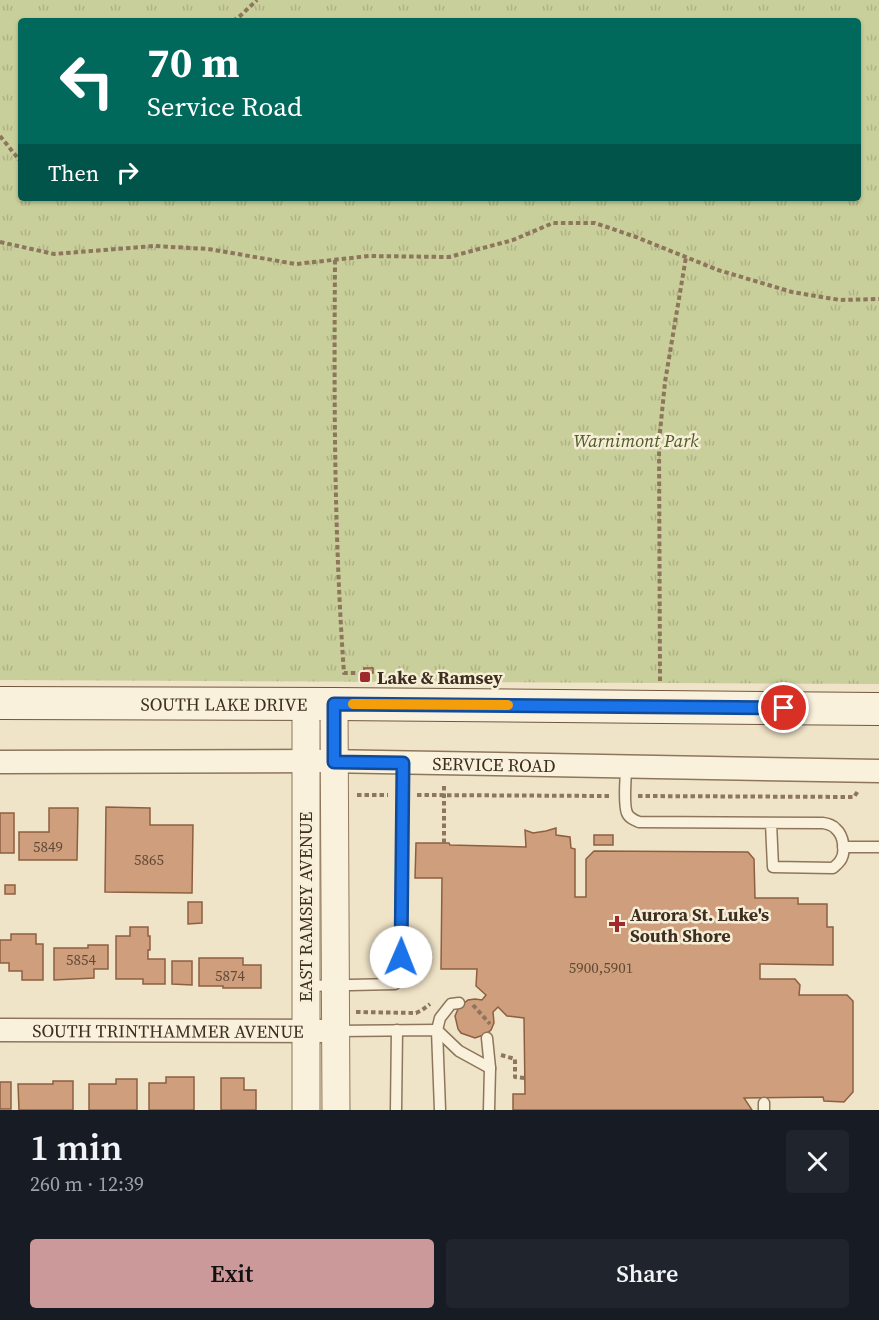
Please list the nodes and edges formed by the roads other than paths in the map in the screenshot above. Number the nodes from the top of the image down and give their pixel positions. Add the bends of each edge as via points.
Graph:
1 (0, 703) edge
2 (320, 704) junction
3 (879, 709) edge
4 (0, 762) edge
5 (305, 762) junction
6 (334, 762) junction
7 (403, 763) junction
8 (626, 767) junction
9 (879, 771) edge
10 (771, 823) junction
11 (843, 847) junction
12 (879, 847) edge
13 (335, 985) junction
14 (306, 986) junction
15 (459, 1003) dead end
16 (0, 1030) edge
17 (306, 1030) junction
18 (397, 1030) junction
19 (437, 1030) junction
20 (336, 1031) junction
21 (487, 1038) dead end
22 (490, 1068) junction
23 (306, 1110) edge
24 (336, 1110) edge
25 (396, 1110) edge
26 (440, 1110) edge
27 (489, 1110) edge

1 - 2 main road, SOUTH LAKE DRIVE
2 - 3 main road, SOUTH LAKE DRIVE
2 - 5 street, EAST RAMSEY AVENUE
2 - 6 street, EAST RAMSEY AVENUE
4 - 5 street, SERVICE ROAD
5 - 6 street, SERVICE ROAD
5 - 14 street, EAST RAMSEY AVENUE
6 - 7 street, SERVICE ROAD
6 - 13 street, EAST RAMSEY AVENUE
7 - 8 street, SERVICE ROAD
7 - 13 lane via 400,980 395,984
8 - 9 street, SERVICE ROAD
8 - 10 lane via 628,814 639,822
10 - 11 lane via 831,825 842,837
10 - 11 lane via 773,867 832,868 842,860
11 - 12 lane
13 - 14 lane
13 - 20 street, EAST RAMSEY AVENUE
14 - 17 street, EAST RAMSEY AVENUE
15 - 19 lane via 451,1004 440,1018
16 - 17 street, SOUTH TRINTHAMMER AVENUE
17 - 20 street, SOUTH TRINTHAMMER AVENUE
17 - 23 street, EAST RAMSEY AVENUE
18 - 19 lane
18 - 20 lane
18 - 25 lane
19 - 22 lane via 459,1051
19 - 26 lane
20 - 24 street, EAST RAMSEY AVENUE
21 - 22 lane
22 - 27 lane

